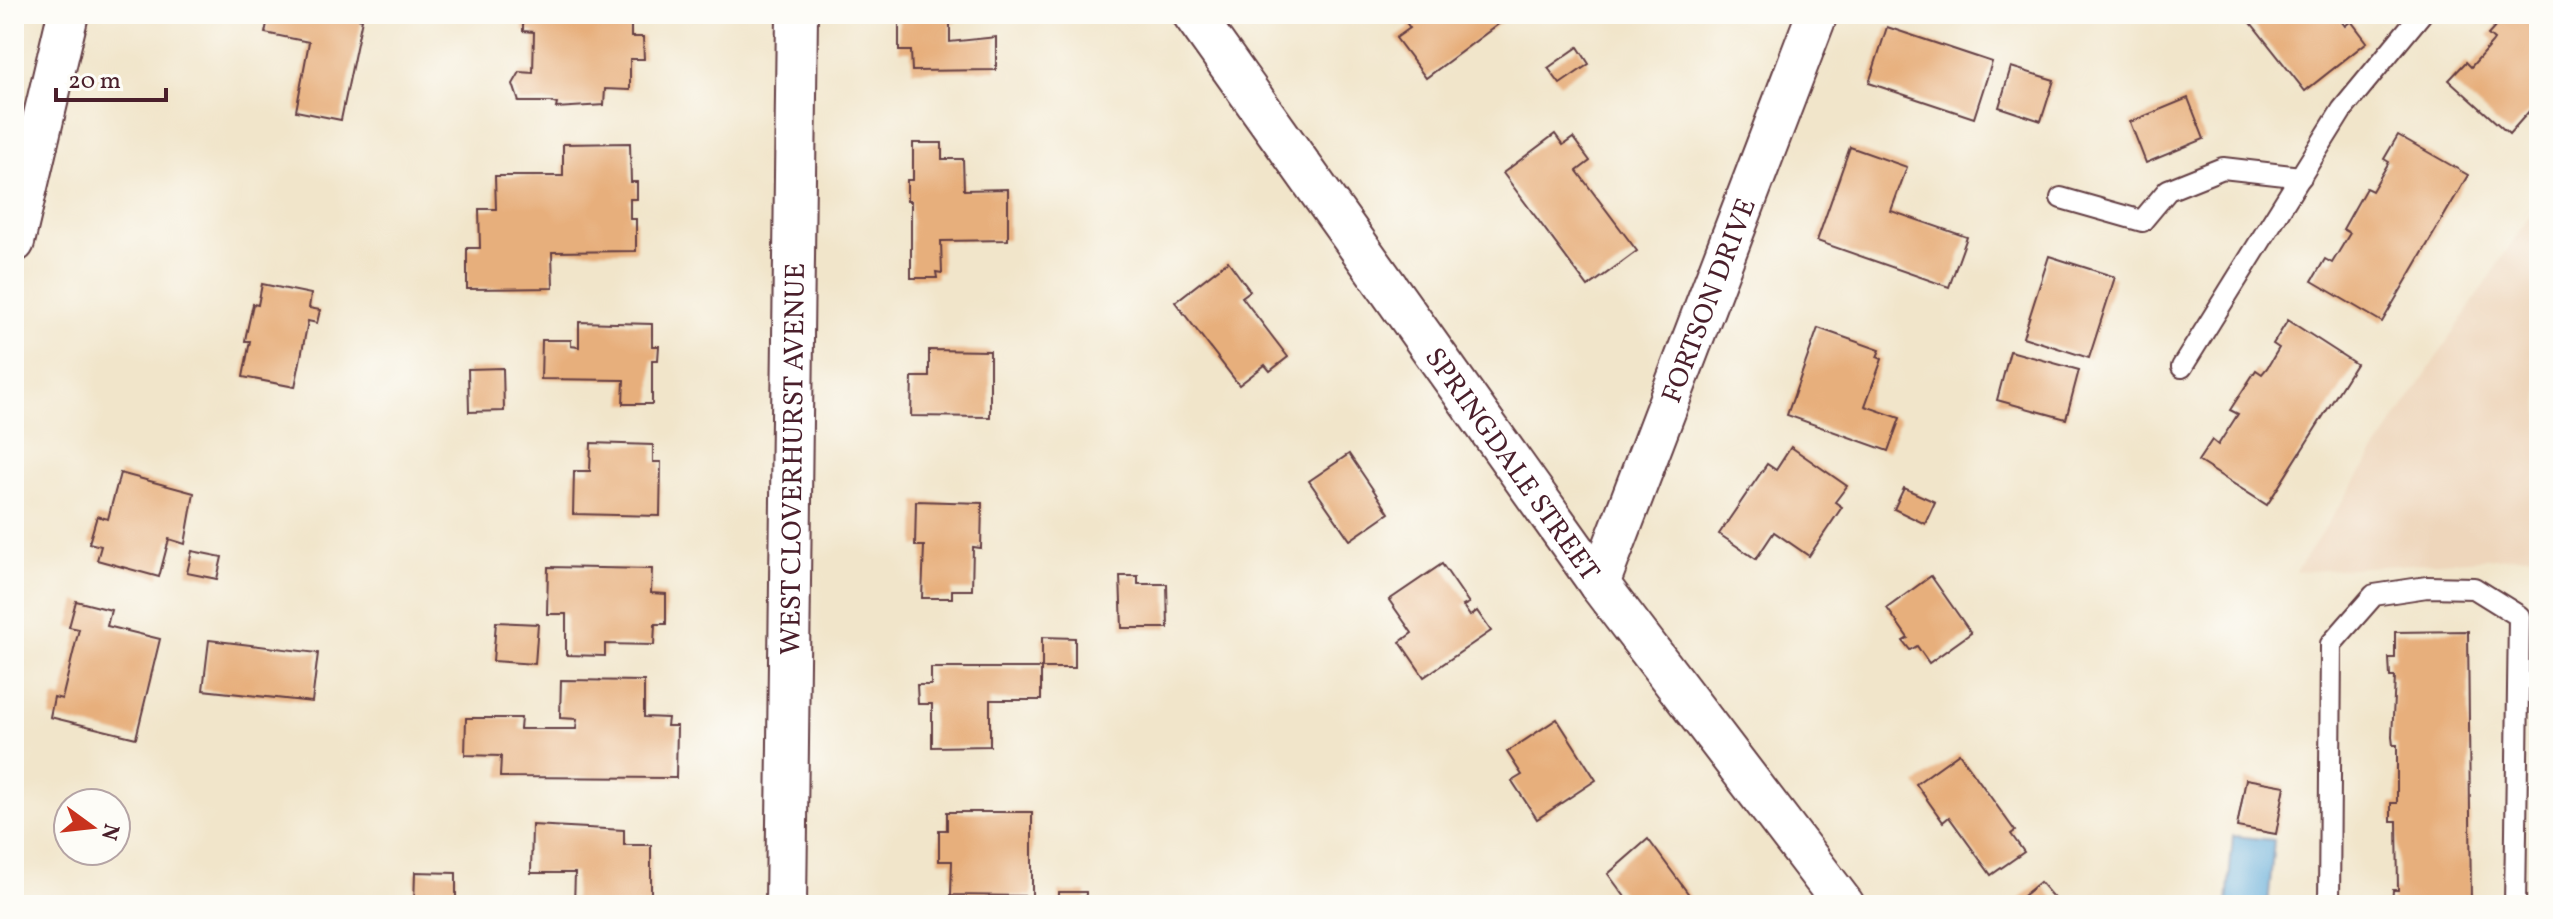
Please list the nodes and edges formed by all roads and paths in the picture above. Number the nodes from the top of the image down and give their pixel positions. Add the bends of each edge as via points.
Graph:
1 (68, 14) edge
2 (797, 14) edge
3 (1193, 14) edge
4 (1817, 14) edge
5 (2421, 14) edge
6 (2301, 177) junction
7 (2061, 198) dead end
8 (14, 242) edge
9 (2182, 367) dead end
10 (1599, 584) junction
11 (786, 905) edge
12 (1844, 905) edge
13 (2329, 905) edge
14 (2515, 905) edge

1 - 8 street
2 - 11 street, WEST CLOVERHURST AVENUE
3 - 10 street, SPRINGDALE STREET
4 - 10 street, FORTSON DRIVE
5 - 6 lane via 2342,110
6 - 7 lane via 2223,168 2168,190 2142,221
6 - 9 lane
10 - 12 street, SPRINGDALE STREET
13 - 14 lane via 2331,644 2374,595 2427,587 2474,588 2519,616

